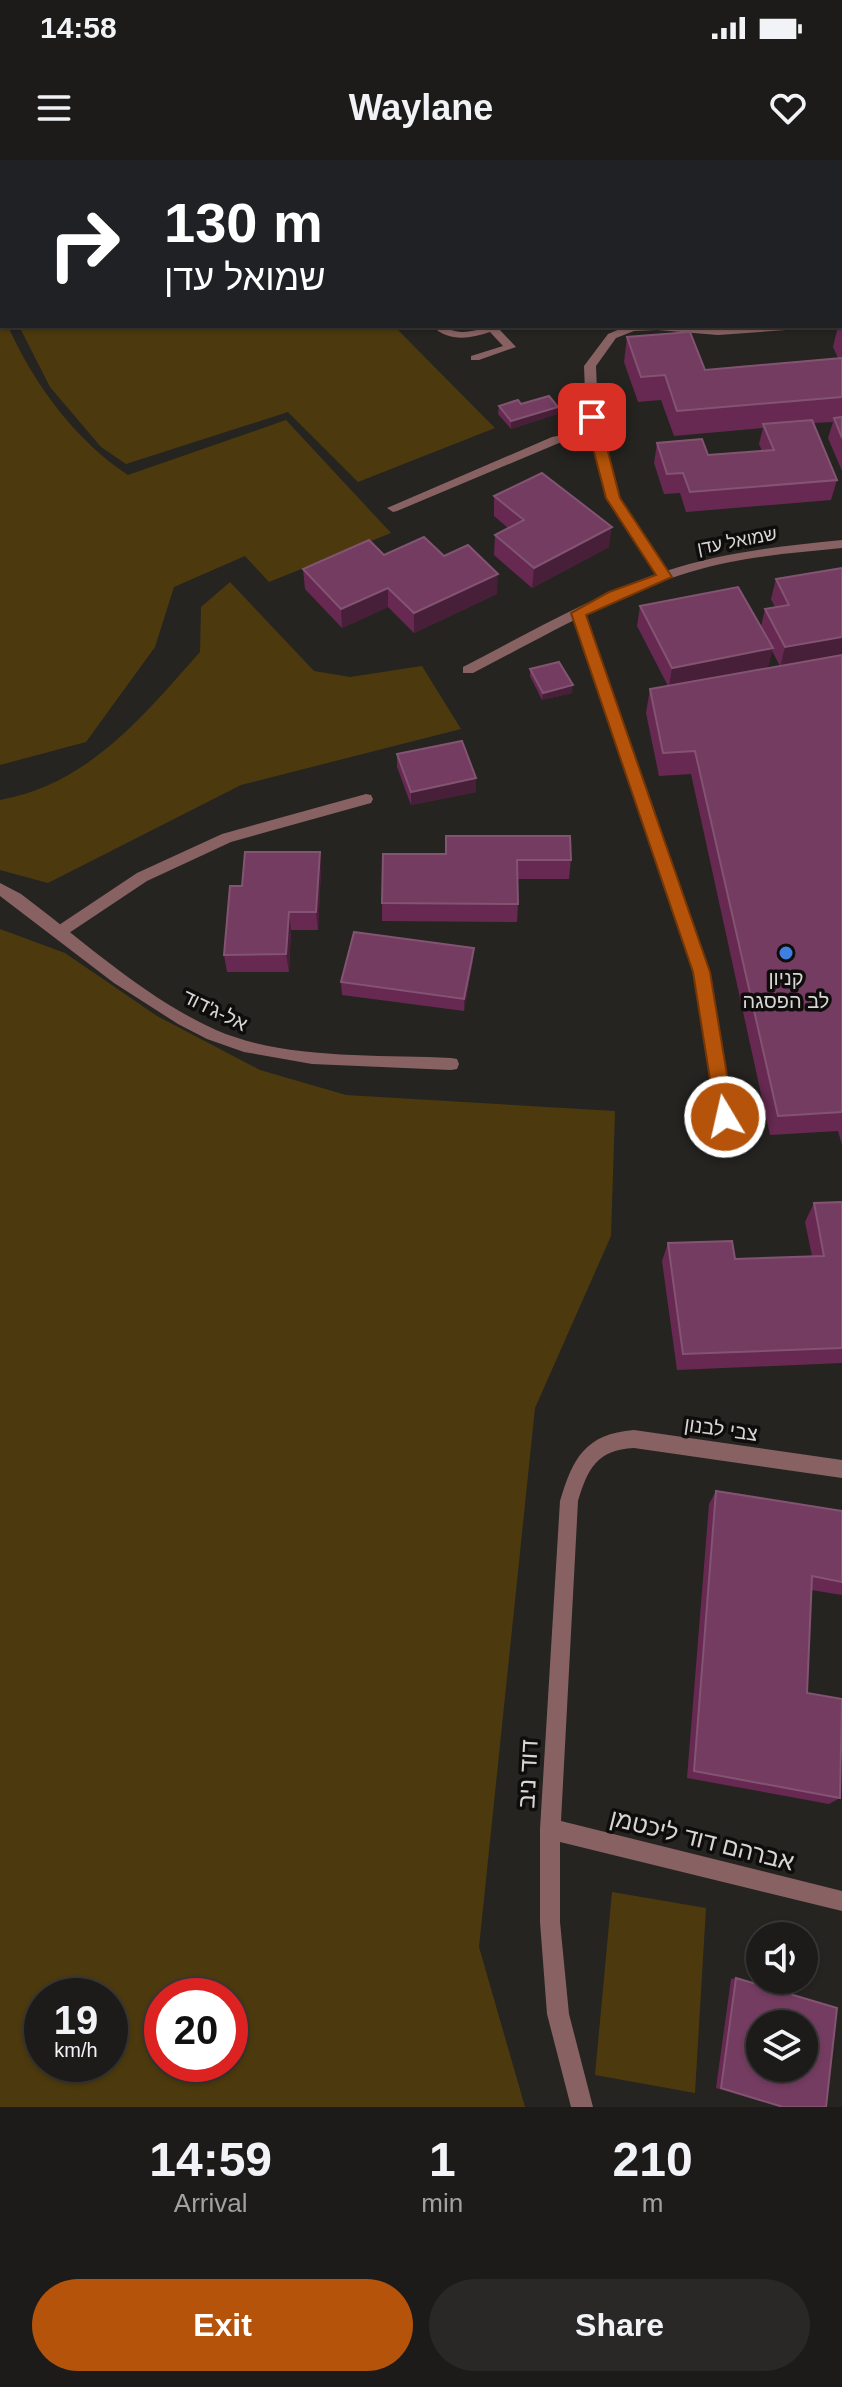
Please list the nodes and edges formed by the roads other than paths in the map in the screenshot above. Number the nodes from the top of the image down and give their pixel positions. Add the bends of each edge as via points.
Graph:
1 (439, 328) edge
2 (491, 328) edge
3 (496, 328) edge
4 (632, 328) edge
5 (669, 328) edge
6 (773, 328) edge
7 (475, 358) dead end
8 (596, 432) junction
9 (393, 508) dead end
10 (842, 544) edge
11 (664, 577) junction
12 (578, 613) junction
13 (468, 670) dead end
14 (366, 799) dead end
15 (0, 889) edge
16 (58, 933) junction
17 (451, 1064) dead end
18 (725, 1117) dead end
19 (595, 1448) joint
20 (842, 1469) edge
21 (550, 1829) junction
22 (842, 1901) edge
23 (582, 2107) edge

1 - 2 street via 458,336
3 - 7 street via 510,347
4 - 8 street via 612,336 590,366
5 - 6 street
8 - 9 street via 556,440
8 - 11 street via 613,498
10 - 11 street, שמואל עדן via 733,558
11 - 12 street, שמואל עדן
12 - 13 street, שמואל עדן
12 - 18 street via 701,972
14 - 16 street via 227,838 142,877
15 - 16 street, אל-ג'דוד
16 - 17 street, אל-ג'דוד via 185,1021 226,1042 266,1053
19 - 20 street, צבי לבנון via 615,1439 634,1439
19 - 21 street, דוד ניב via 577,1474 569,1501
21 - 22 street, אברהם דוד ליכטמן
21 - 23 street, דוד ניב via 550,1922 558,2014

